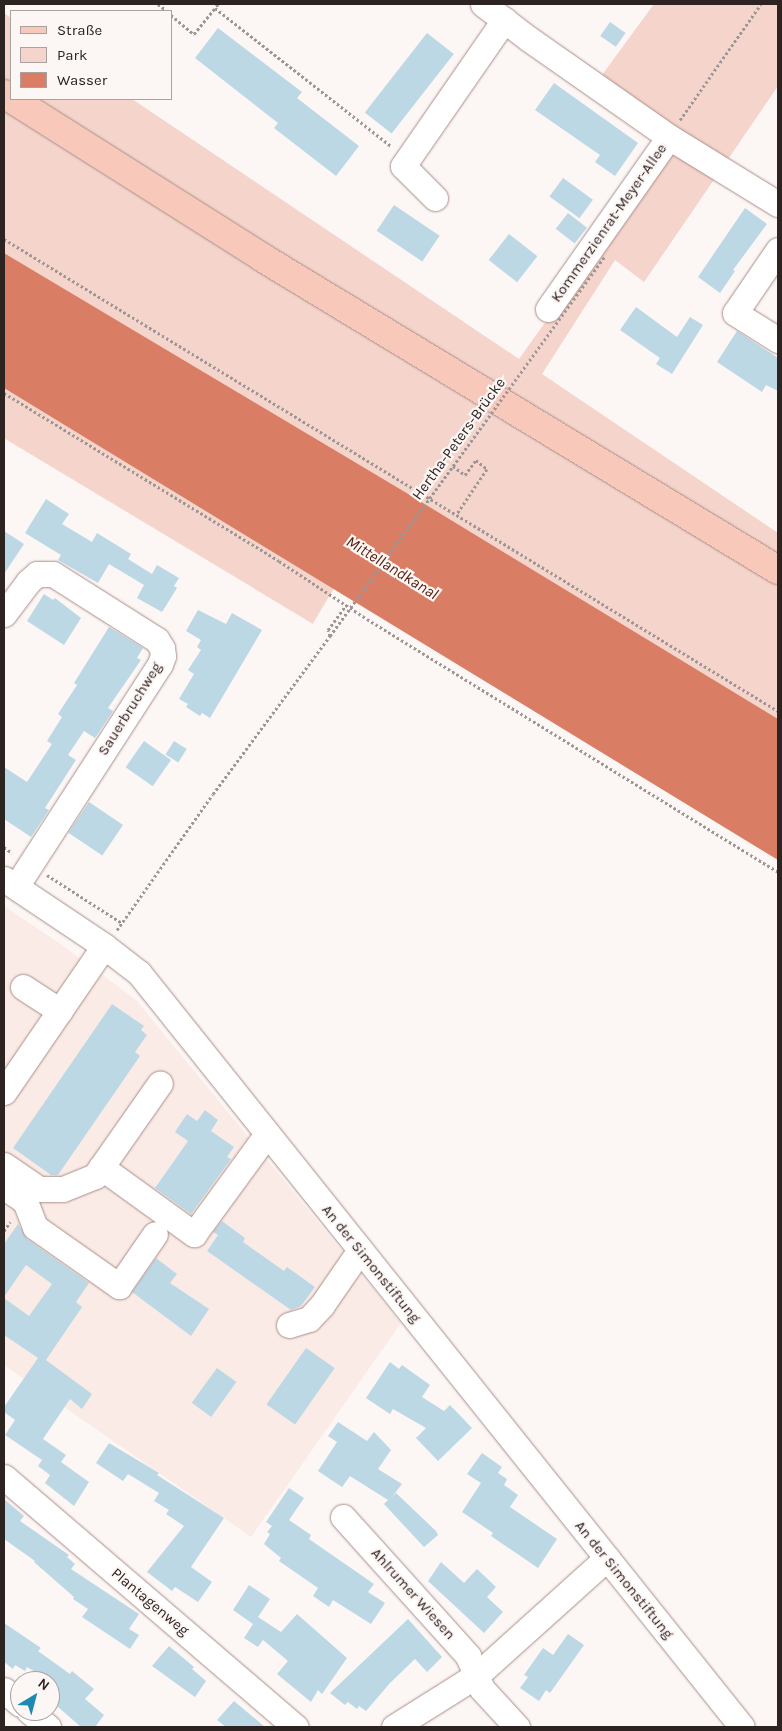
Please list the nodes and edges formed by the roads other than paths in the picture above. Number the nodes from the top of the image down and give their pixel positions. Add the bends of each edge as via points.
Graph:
1 (483, 4) edge
2 (504, 20) junction
3 (16, 100) edge
4 (669, 137) junction
5 (435, 198) dead end
6 (778, 204) edge
7 (778, 250) edge
8 (548, 309) dead end
9 (778, 340) edge
10 (778, 570) edge
11 (4, 614) edge
12 (10, 883) edge
13 (104, 946) junction
14 (23, 987) dead end
15 (60, 1011) junction
16 (160, 1084) dead end
17 (4, 1092) edge
18 (267, 1134) junction
19 (4, 1165) edge
20 (102, 1167) junction
21 (4, 1187) edge
22 (155, 1234) dead end
23 (360, 1250) junction
24 (289, 1325) dead end
25 (4, 1478) edge
26 (342, 1517) dead end
27 (606, 1558) junction
28 (477, 1675) junction
29 (296, 1727) edge
30 (394, 1727) edge
31 (517, 1727) edge
32 (742, 1727) edge

1 - 2 street, Kommerzienrat-Meyer-Allee
2 - 4 street, Kommerzienrat-Meyer-Allee
2 - 5 street via 403,166
3 - 10 main road via 263,258
4 - 6 street, Kommerzienrat-Meyer-Allee
4 - 8 street, Kommerzienrat-Meyer-Allee
7 - 9 street via 735,313
11 - 12 street, Sauerbruchweg via 37,574 53,574 157,640 163,656 31,865
12 - 13 street, An der Simonstiftung
13 - 15 street
13 - 18 street, An der Simonstiftung via 139,973
14 - 15 street
15 - 17 street
16 - 20 street
18 - 20 street via 194,1234
18 - 23 street, An der Simonstiftung
19 - 20 street via 39,1189 63,1189 95,1176
21 - 22 street via 25,1201 35,1227 119,1286
23 - 24 street via 309,1320
23 - 27 street, An der Simonstiftung
25 - 29 street, Plantagenweg
26 - 28 street, Ahlrumer Wiesen via 468,1656
27 - 28 street
27 - 32 street, An der Simonstiftung
28 - 30 street
28 - 31 street, Ahlrumer Wiesen via 482,1689

